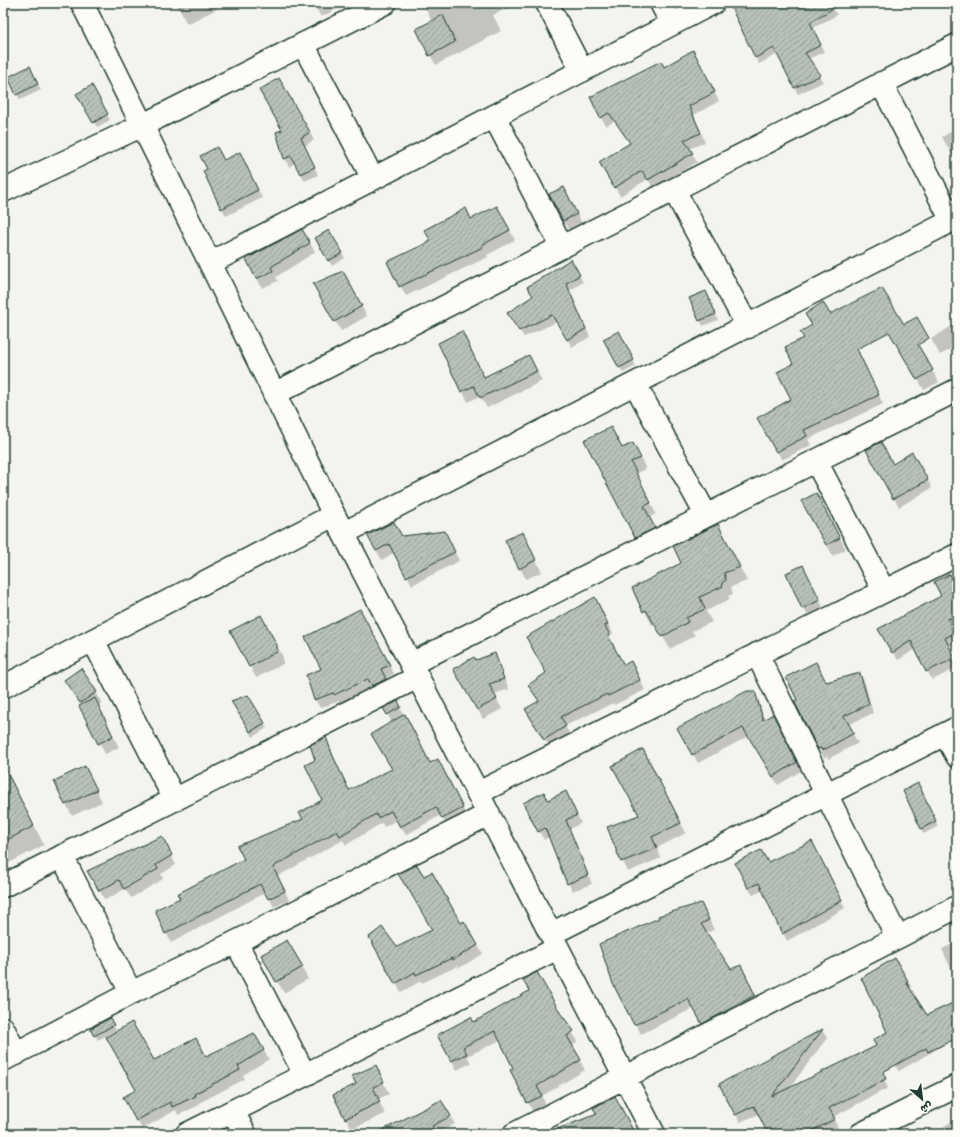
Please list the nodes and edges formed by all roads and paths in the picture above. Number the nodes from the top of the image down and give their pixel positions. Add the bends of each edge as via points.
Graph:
1 (82, 3) edge
2 (385, 3) edge
3 (547, 3) edge
4 (661, 3) edge
5 (713, 3) edge
6 (672, 24) junction
7 (303, 44) junction
8 (957, 45) edge
9 (582, 70) junction
10 (881, 83) junction
11 (494, 116) junction
12 (143, 125) junction
13 (374, 179) junction
14 (674, 190) junction
15 (3, 191) edge
16 (955, 220) edge
17 (562, 247) junction
18 (210, 263) junction
19 (748, 327) junction
20 (635, 384) junction
21 (957, 390) edge
22 (274, 394) junction
23 (816, 461) junction
24 (706, 515) junction
25 (339, 524) junction
26 (957, 555) edge
27 (884, 591) junction
28 (93, 640) junction
29 (757, 654) junction
30 (415, 670) junction
31 (3, 687) edge
32 (951, 731) edge
33 (957, 756) edge
34 (478, 793) junction
35 (827, 794) junction
36 (174, 800) junction
37 (489, 814) junction
38 (62, 856) junction
39 (3, 886) edge
40 (957, 907) edge
41 (897, 937) junction
42 (554, 941) junction
43 (236, 942) junction
44 (131, 993) junction
45 (3, 1028) edge
46 (9, 1057) edge
47 (304, 1075) junction
48 (624, 1077) junction
49 (957, 1086) edge
50 (233, 1111) junction
51 (187, 1134) edge
52 (245, 1134) edge
53 (514, 1134) edge
54 (654, 1134) edge
55 (861, 1134) edge

1 - 12 street
2 - 7 street
3 - 9 street
4 - 6 street
5 - 6 street
6 - 9 street
7 - 12 street
7 - 13 street
8 - 10 street
9 - 11 street
10 - 14 street
10 - 16 street
11 - 13 street
11 - 17 street
12 - 15 street
12 - 18 street
13 - 18 street
14 - 17 street
14 - 19 street
16 - 19 street
17 - 22 street
18 - 22 street
19 - 20 street
20 - 24 street
20 - 25 street
21 - 23 street
22 - 25 street
23 - 24 street
23 - 27 street
24 - 30 street
25 - 28 street
25 - 30 street
26 - 27 street
27 - 29 street
28 - 31 street
28 - 36 street
29 - 34 street
29 - 35 street
30 - 34 street
30 - 36 street
32 - 33 street
32 - 35 street
34 - 37 street
35 - 41 street
35 - 42 street
36 - 38 street
37 - 42 street
37 - 43 street
38 - 39 street
38 - 44 street
40 - 41 street
41 - 48 street
42 - 47 street
42 - 48 street
43 - 44 street
43 - 47 street
44 - 46 street
45 - 46 street
47 - 50 street
48 - 53 street
48 - 54 street
49 - 55 street
50 - 51 street
50 - 52 street

